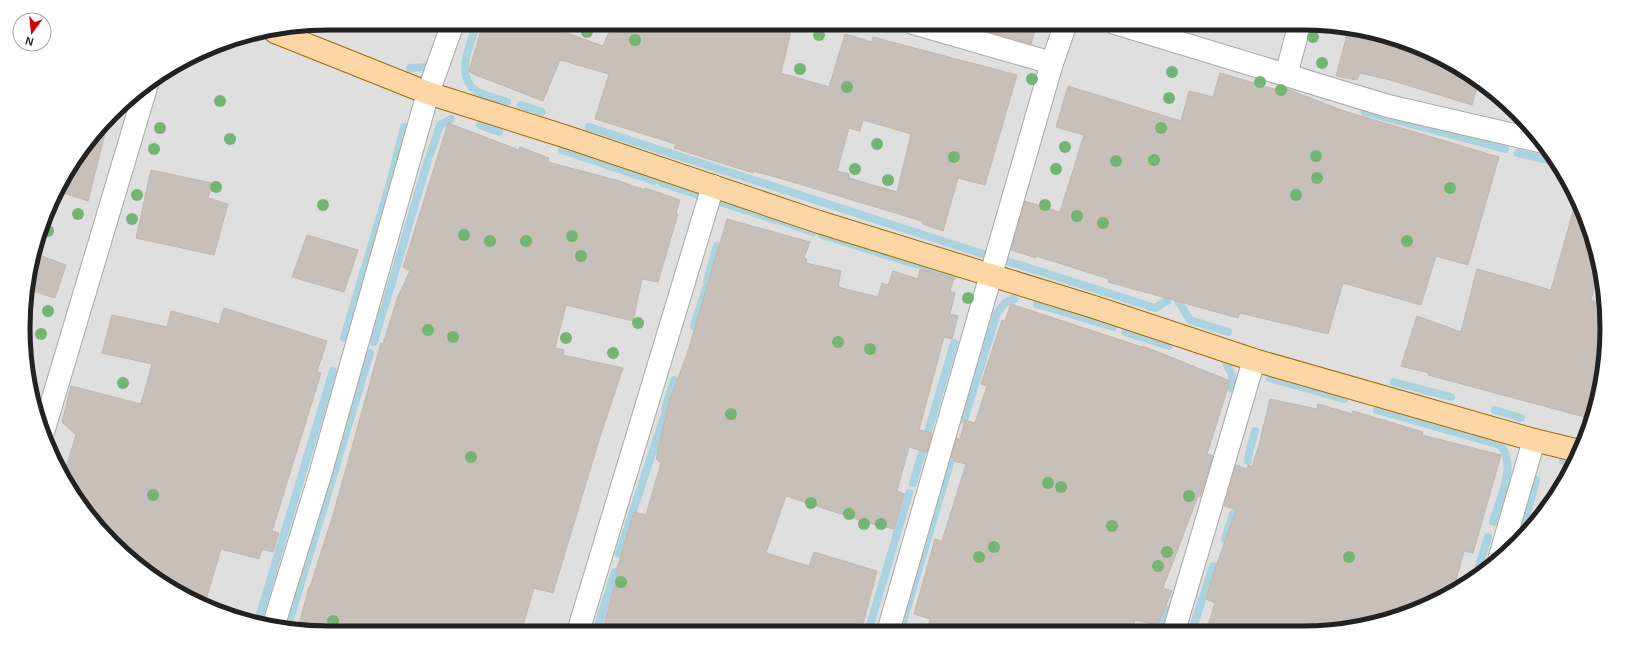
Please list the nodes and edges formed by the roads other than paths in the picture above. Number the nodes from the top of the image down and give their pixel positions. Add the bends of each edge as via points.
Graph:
1 (450, 30) edge
2 (937, 30) edge
3 (1064, 30) edge
4 (1138, 30) edge
5 (1298, 30) edge
6 (281, 34) edge
7 (1052, 63) junction
8 (1286, 75) junction
9 (428, 93) junction
10 (144, 95) edge
11 (1532, 139) edge
12 (713, 186) junction
13 (991, 275) junction
14 (1254, 360) junction
15 (46, 423) edge
16 (1534, 440) junction
17 (1574, 450) edge
18 (1502, 548) edge
19 (275, 621) edge
20 (580, 626) edge
21 (890, 626) edge
22 (1175, 626) edge

1 - 9 street
2 - 7 street
3 - 7 street
4 - 8 street
5 - 8 street
6 - 9 main road
7 - 13 street
8 - 11 street via 1388,106
9 - 12 main road
9 - 19 street via 320,475
10 - 15 street
12 - 13 main road
12 - 20 street
13 - 14 main road
13 - 21 street
14 - 16 main road
14 - 22 street
16 - 17 main road
16 - 18 street

